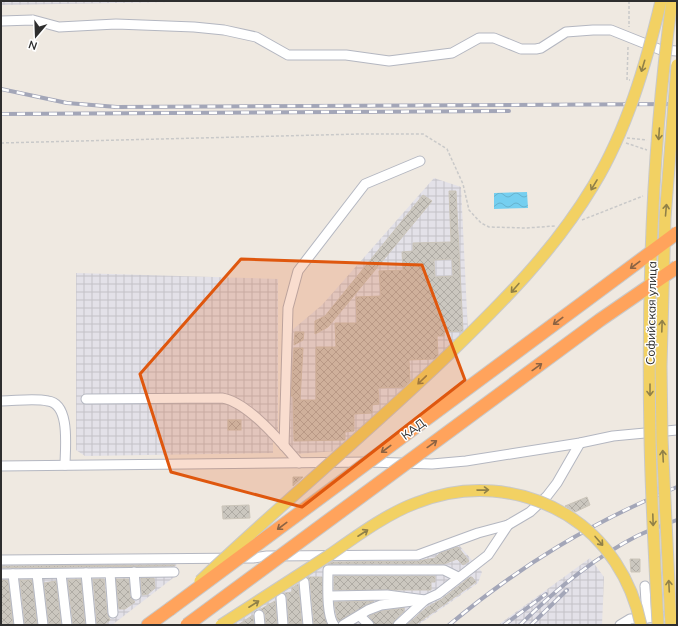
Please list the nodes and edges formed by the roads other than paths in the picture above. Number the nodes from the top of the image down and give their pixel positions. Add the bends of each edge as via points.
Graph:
1 (661, 1) edge
2 (672, 1) edge
3 (1, 21) edge
4 (677, 51) edge
5 (677, 65) edge
6 (677, 128) edge
7 (671, 152) junction
8 (420, 161) dead end
9 (677, 233) edge
10 (677, 267) edge
11 (86, 399) dead end
12 (1, 401) edge
13 (677, 430) edge
14 (580, 443) junction
15 (284, 446) junction
16 (300, 463) junction
17 (64, 465) junction
18 (1, 466) edge
19 (508, 525) junction
20 (1, 560) edge
21 (134, 572) junction
22 (174, 572) dead end
23 (86, 573) junction
24 (110, 573) junction
25 (1, 574) edge
26 (13, 574) junction
27 (36, 574) junction
28 (61, 574) junction
29 (458, 578) junction
30 (304, 582) dead end
31 (645, 586) dead end
32 (136, 595) dead end
33 (329, 596) junction
34 (281, 598) dead end
35 (425, 600) junction
36 (170, 609) junction
37 (113, 613) dead end
38 (259, 615) dead end
39 (360, 616) junction
40 (677, 616) edge
41 (644, 621) edge
42 (19, 625) edge
43 (43, 625) edge
44 (67, 625) edge
45 (91, 625) edge
46 (148, 625) edge
47 (187, 625) edge
48 (221, 625) edge
49 (260, 625) edge
50 (283, 625) edge
51 (308, 625) edge
52 (334, 625) edge
53 (343, 625) edge
54 (369, 625) edge
55 (398, 625) edge
56 (620, 625) edge
57 (658, 625) edge
58 (671, 625) edge

1 -> 36 main road, bridge via 638,84 621,132 593,187 555,243 501,304 398,403
2 -> 57 main road, Софийская улица, bridge via 662,88 653,222 649,359
3 - 4 street via 33,20 59,27 116,24 224,30 256,37 288,55 346,55 389,61 452,53 479,38 502,39 528,50 541,48 566,32 611,30 661,50
5 - 7 main road, Софийская улица, bridge
6 - 7 main road, bridge
58 -> 7 main road, Софийская улица, bridge via 661,366 665,218
8 - 15 street via 365,184 298,271 288,308
9 -> 36 highway, КАД, bridge
47 -> 10 highway, КАД, bridge via 600,320
11 - 15 street via 232,400 242,405
12 - 17 street via 50,401 59,408 65,420
13 - 14 street via 613,436
14 - 16 street via 432,464
14 - 19 street via 558,483 547,496 530,512
15 - 16 street
16 - 17 street
17 - 18 street
19 - 20 street via 418,555
19 - 29 street via 488,555
21 - 22 street
21 - 24 street
21 - 32 street
23 - 24 street
23 - 28 street
23 - 45 street
24 - 37 street
25 - 26 street
26 - 27 street
26 - 42 street
27 - 28 street
27 - 43 street
28 - 44 street
29 - 33 street via 444,570 328,570
29 - 35 street via 438,594
30 - 51 street
31 - 41 street
33 - 35 street via 387,595
33 - 52 street via 330,616
34 - 50 street
35 - 39 street via 381,605
35 - 55 street
36 - 46 highway, КАД
38 - 49 street
39 - 53 street
39 - 54 street
40 - 41 street
48 -> 41 main road, bridge via 372,527 414,503 464,490 512,493 557,509 577,522 609,553 622,573
41 - 56 street via 630,619

